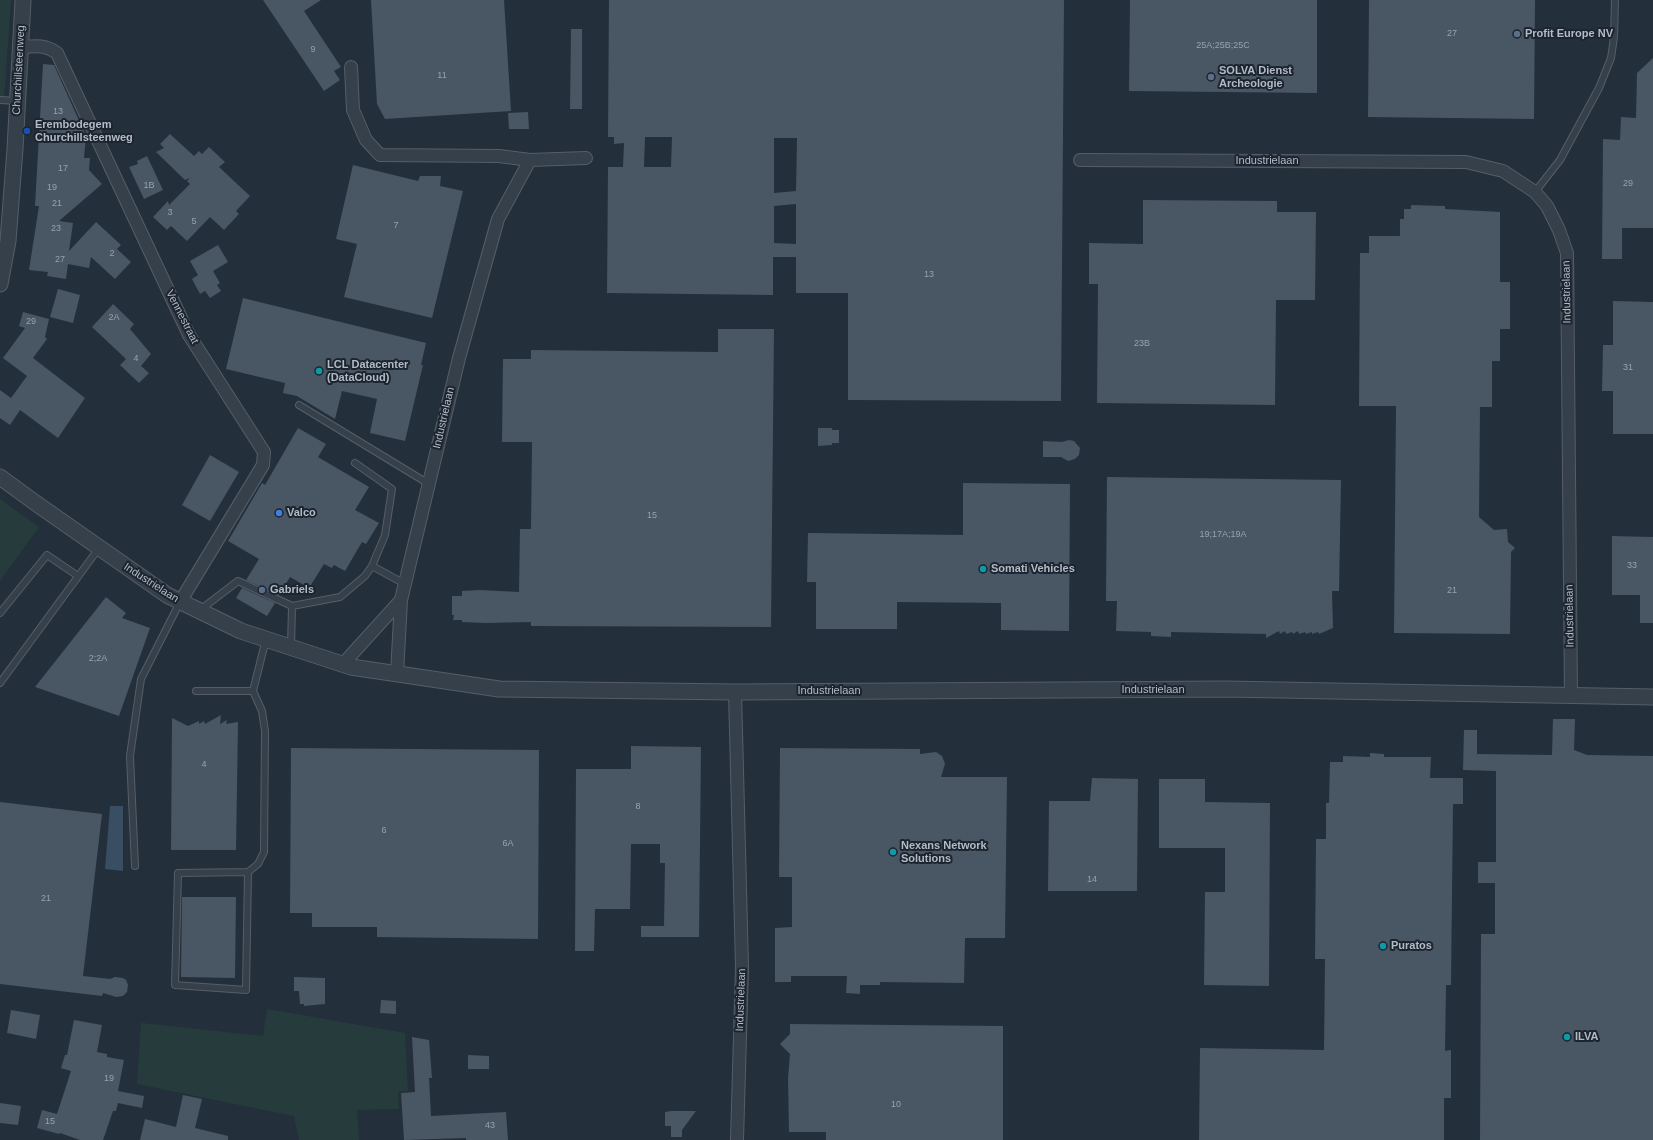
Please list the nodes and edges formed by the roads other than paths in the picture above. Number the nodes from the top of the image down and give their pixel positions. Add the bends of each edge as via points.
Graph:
1 (23, 0) edge
2 (1615, 0) edge
3 (20, 47) junction
4 (351, 67) dead end
5 (0, 100) edge
6 (18, 101) junction
7 (586, 158) dead end
8 (530, 160) junction
9 (1080, 160) dead end
10 (1535, 192) junction
11 (0, 284) edge
12 (299, 404) dead end
13 (355, 463) dead end
14 (0, 477) edge
15 (429, 484) junction
16 (99, 548) junction
17 (372, 566) junction
18 (78, 576) junction
19 (405, 584) junction
20 (401, 600) junction
21 (180, 602) junction
22 (292, 606) junction
23 (200, 611) junction
24 (0, 613) edge
25 (266, 639) junction
26 (291, 647) junction
27 (343, 664) junction
28 (397, 674) junction
29 (0, 683) edge
30 (196, 691) dead end
31 (253, 691) junction
32 (735, 692) junction
33 (1571, 696) junction
34 (1653, 697) edge
35 (135, 866) dead end
36 (248, 872) junction
37 (737, 1140) edge

1 - 3 street, Churchillsteenweg
2 - 10 lane via 1611,58 1600,88 1560,160
3 - 6 street, Churchillsteenweg
3 - 21 street, Vennestraat via 41,46 57,53 189,335 264,452 263,465
4 - 8 street via 353,110 366,140 380,155 499,156
5 - 6 lane
6 - 11 street, Churchillsteenweg via 8,241
7 - 8 street
8 - 15 street, Industrielaan via 498,219 458,358
9 - 10 street, Industrielaan via 1466,162 1503,171
10 - 33 street, Industrielaan via 1548,206 1567,253
12 - 15 lane
13 - 17 lane via 392,489 385,535
14 - 16 street, Industrielaan
15 - 19 street, Industrielaan
16 - 18 lane
16 - 21 street, Industrielaan
17 - 19 lane
17 - 22 lane via 365,576 340,597
18 - 24 lane via 47,554
18 - 29 lane
19 - 20 street, Industrielaan
20 - 27 street, Industrielaan
20 - 28 street
21 - 23 street, Industrielaan
21 - 35 lane via 141,679 130,756
22 - 23 lane via 238,581
22 - 26 lane
23 - 25 street, Industrielaan via 242,631
25 - 26 street, Industrielaan
25 - 31 lane
26 - 27 street, Industrielaan
27 - 28 street, Industrielaan
28 - 32 street, Industrielaan via 499,689
30 - 31 lane
31 - 36 lane via 262,711 265,732 264,852 258,864
32 - 33 street, Industrielaan via 1226,689
32 - 37 street, Industrielaan via 742,967
33 - 34 street, Industrielaan
36 - 36 lane via 178,873 175,985 246,990

